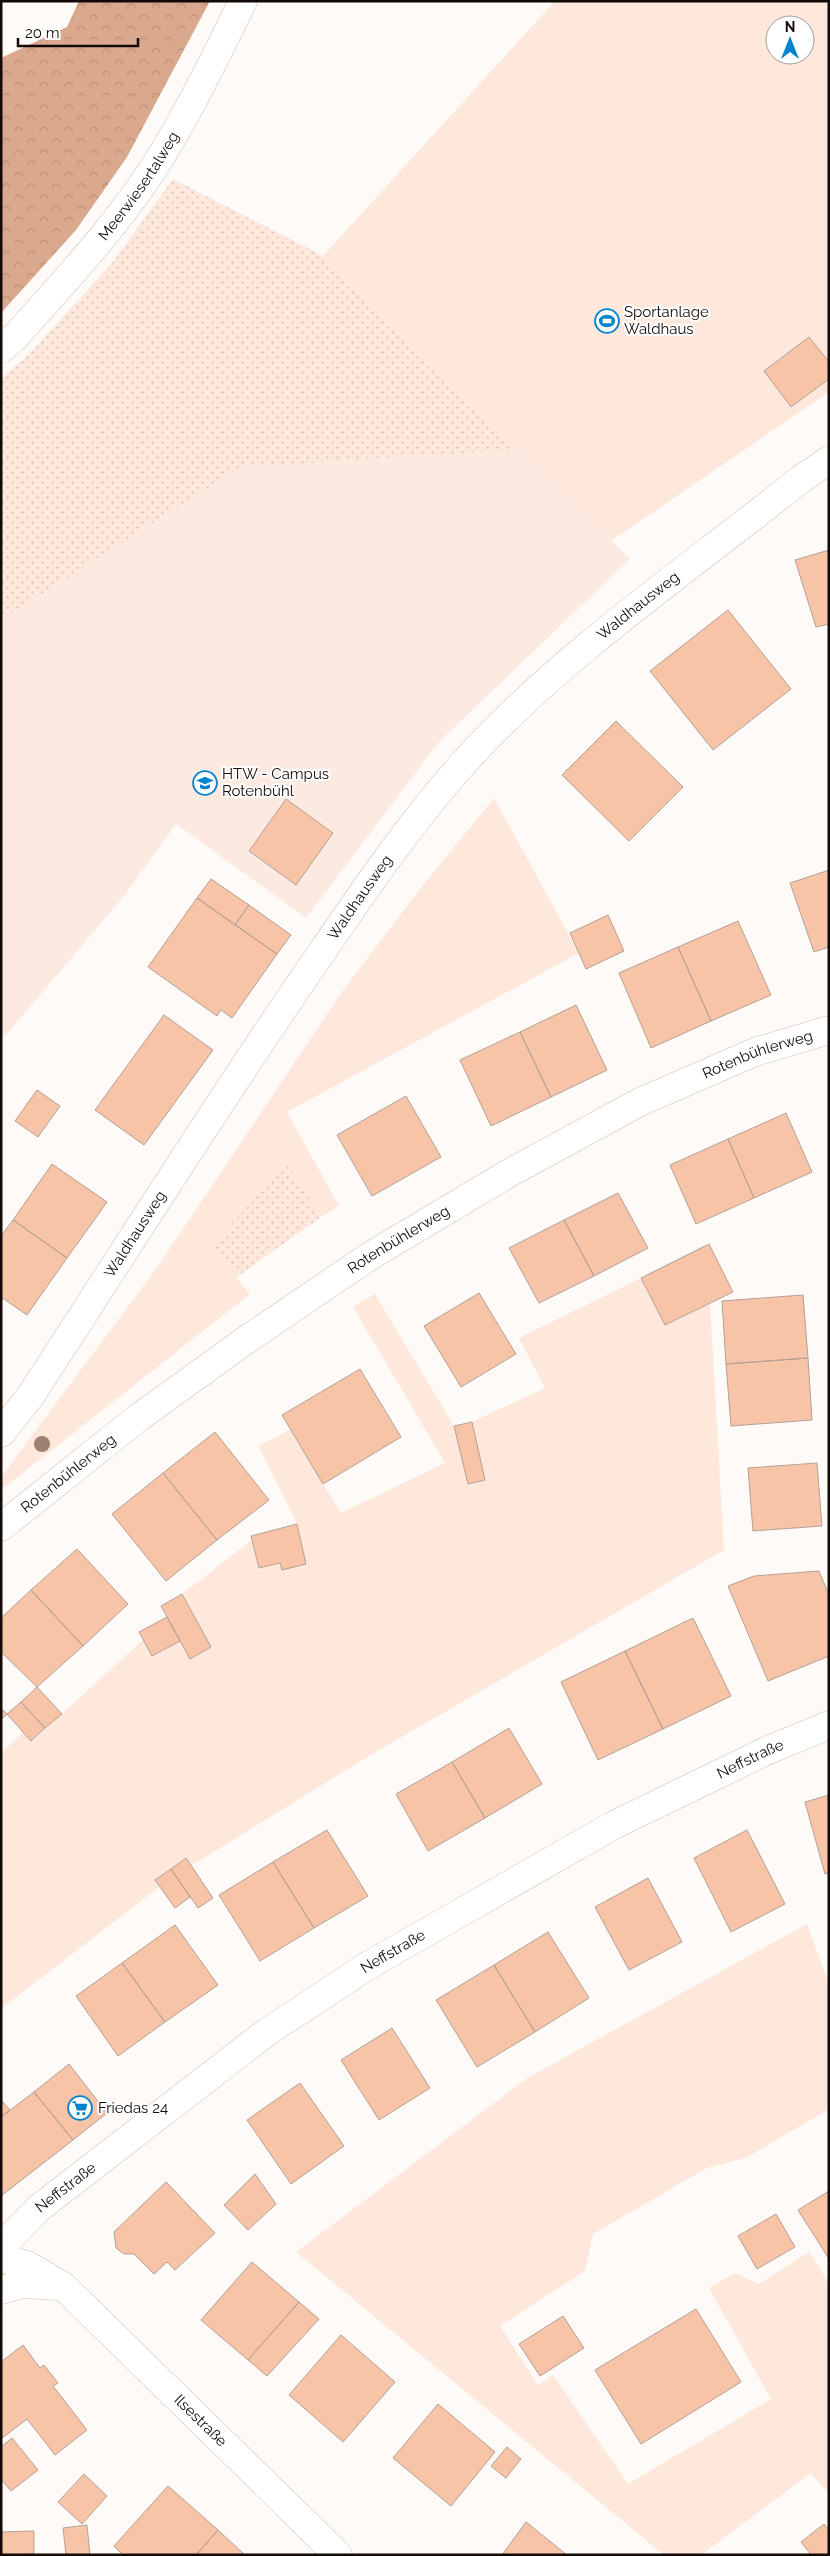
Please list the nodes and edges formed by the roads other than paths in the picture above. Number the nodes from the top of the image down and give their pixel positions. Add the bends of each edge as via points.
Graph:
1 (243, 1) edge
2 (1, 348) edge
3 (829, 460) edge
4 (829, 1030) edge
5 (1, 1433) edge
6 (4, 1523) edge
7 (829, 1725) edge
8 (1, 2247) edge
9 (1, 2258) edge
10 (63, 2286) junction
11 (1, 2290) edge
12 (338, 2555) edge

1 - 2 main road, Meerwiesertalweg via 194,99 152,169 95,247 15,337
3 - 5 main road, Waldhausweg via 636,607 516,709 468,758 407,833 339,926 29,1398
4 - 6 main road, Rotenbühlerweg via 755,1052 640,1102 511,1172 370,1256 146,1412
7 - 8 main road, Neffstraße via 766,1751 612,1826 369,1965 267,2032 39,2208
9 - 10 main road, Ilsestraße via 27,2265
10 - 11 main road via 23,2284
10 - 12 main road, Ilsestraße

